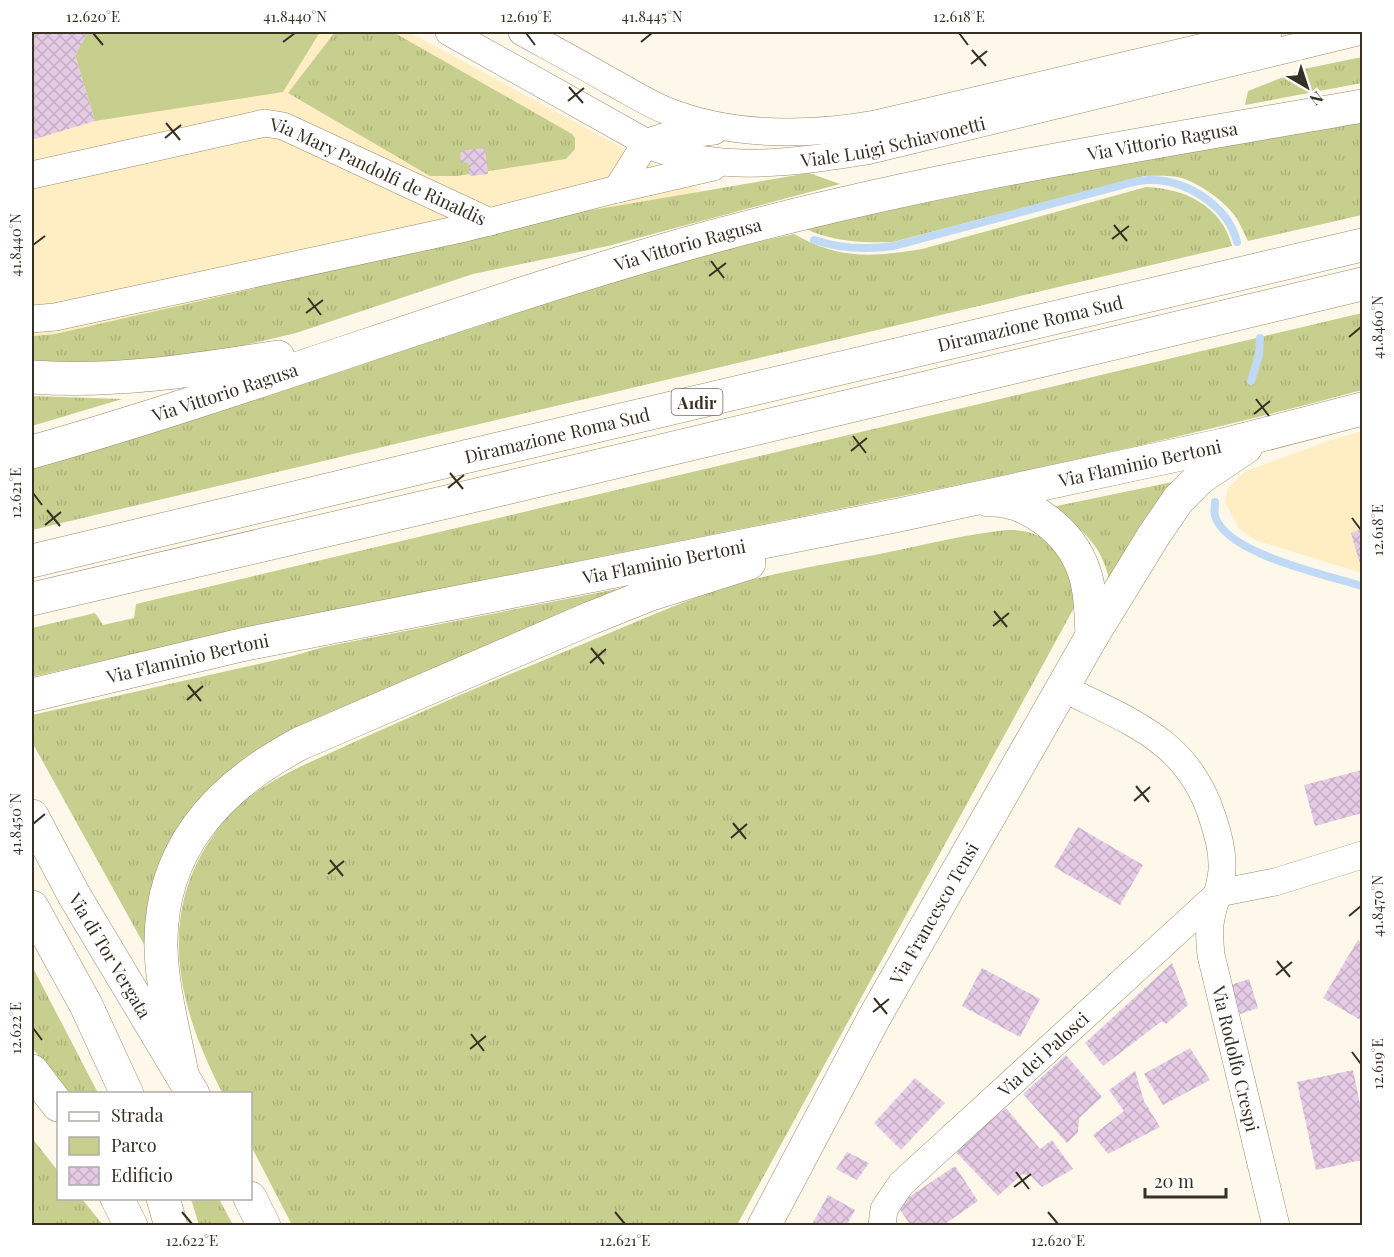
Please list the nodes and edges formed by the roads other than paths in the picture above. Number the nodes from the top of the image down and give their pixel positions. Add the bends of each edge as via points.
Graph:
1 (449, 32) edge
2 (522, 32) edge
3 (1268, 32) edge
4 (1358, 32) edge
5 (1176, 42) edge
6 (1362, 106) edge
7 (736, 129) junction
8 (646, 143) junction
9 (731, 163) junction
10 (32, 175) edge
11 (617, 189) junction
12 (490, 222) junction
13 (1362, 245) edge
14 (1362, 284) edge
15 (32, 319) edge
16 (375, 342) junction
17 (32, 377) edge
18 (1362, 409) edge
19 (1298, 426) junction
20 (32, 452) edge
21 (965, 500) junction
22 (899, 515) junction
23 (32, 561) edge
24 (32, 599) edge
25 (1092, 636) junction
26 (1061, 687) junction
27 (32, 695) edge
28 (32, 816) edge
29 (1362, 855) edge
30 (1219, 894) junction
31 (32, 908) edge
32 (32, 1071) edge
33 (188, 1084) edge
34 (126, 1092) edge
35 (57, 1104) edge
36 (118, 1200) edge
37 (164, 1200) edge
38 (251, 1200) edge
39 (131, 1226) edge
40 (171, 1226) edge
41 (264, 1226) edge
42 (764, 1226) edge
43 (882, 1226) edge
44 (1276, 1226) edge

1 - 8 street, Viale Luigi Schiavonetti
2 - 7 street, Viale Luigi Schiavonetti via 652,105 695,121
3 - 5 street, Viale Luigi Schiavonetti
4 - 9 street, Viale Luigi Schiavonetti via 867,151 773,163
5 - 7 street, Viale Luigi Schiavonetti via 876,124 807,132
6 - 16 main road, Via Vittorio Ragusa via 935,183 767,221 518,294
7 - 8 street via 663,137
8 - 9 street, Viale Luigi Schiavonetti via 677,155
8 - 11 street
9 - 11 street, Via Mary Pandolfi de Rinaldis
10 - 12 street, Via Mary Pandolfi de Rinaldis via 265,123 283,126
11 - 12 street, Via Mary Pandolfi de Rinaldis
12 - 15 street
13 - 23 main road, Diramazione Roma Sud / A1dir
14 - 24 main road, A1dir
16 - 17 main road via 162,374 87,379
16 - 20 main road, Via Vittorio Ragusa
18 - 19 main road
19 - 21 main road, Via Flaminio Bertoni
19 - 25 main road, Via Francesco Tensi via 1255,442 1190,487 1154,535
21 - 22 main road, Via Flaminio Bertoni
21 - 25 main road via 1013,503 1038,515 1059,532 1083,570
22 - 27 main road, Via Flaminio Bertoni via 241,645
22 - 33 main road via 651,594 591,618 299,744 249,776 219,802 189,838 166,894 162,963
25 - 26 main road, Via Francesco Tensi
26 - 30 street, Via Rodolfo Crespi via 1156,738 1186,765 1209,807 1219,840
26 - 42 main road, Via Francesco Tensi via 874,1018
28 - 33 main road, Via di Tor Vergata via 74,895
29 - 30 street via 1275,882
30 - 43 street, Via dei Palosci via 901,1184 884,1209
30 - 44 street, Via Rodolfo Crespi via 1210,920 1211,955
31 - 34 main road via 86,1005
32 - 35 main road
36 - 39 main road
37 - 40 main road
38 - 41 main road

